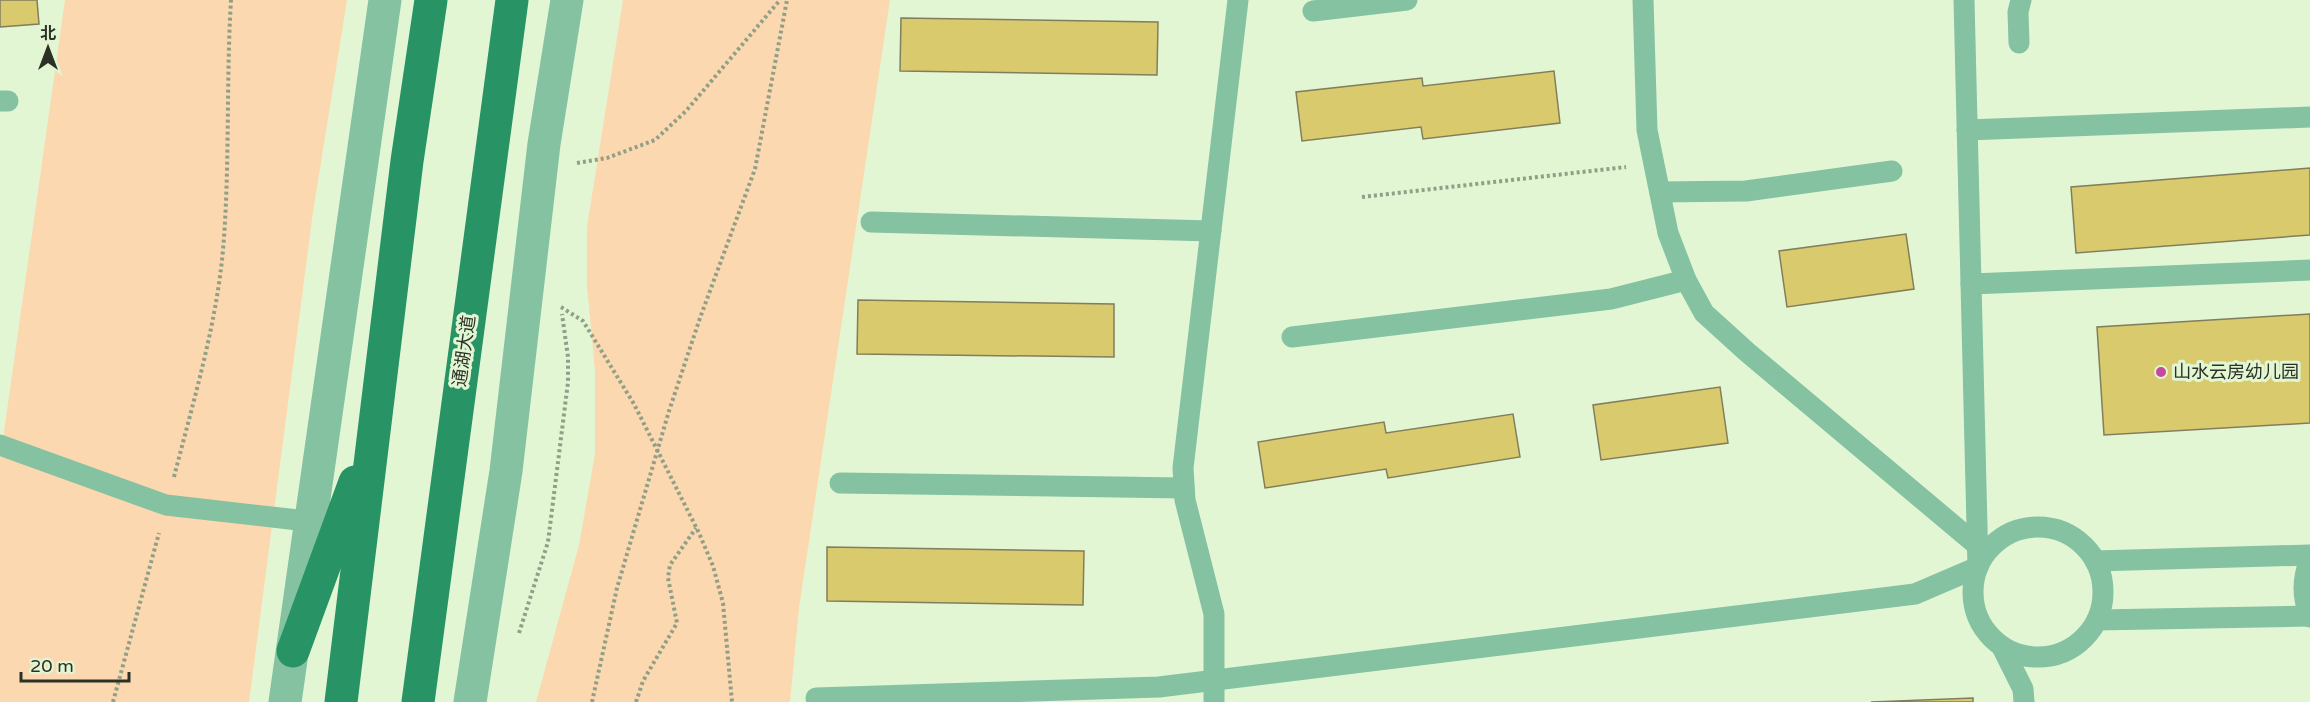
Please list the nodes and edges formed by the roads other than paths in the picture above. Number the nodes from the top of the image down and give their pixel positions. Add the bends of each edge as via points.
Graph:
1 (385, 0) edge
2 (431, 0) edge
3 (512, 0) edge
4 (567, 0) edge
5 (1238, 0) edge
6 (1407, 0) edge
7 (1643, 0) edge
8 (1964, 0) edge
9 (2021, 0) edge
10 (1313, 11) dead end
11 (2019, 43) dead end
12 (2310, 117) edge
13 (1967, 130) junction
14 (1892, 171) dead end
15 (1660, 192) junction
16 (871, 222) dead end
17 (1211, 231) junction
18 (2310, 270) edge
19 (1686, 280) junction
20 (1971, 284) junction
21 (1292, 337) dead end
22 (374, 430) junction
23 (0, 445) edge
24 (840, 483) dead end
25 (1184, 488) junction
26 (298, 520) dead end
27 (1978, 556) junction
28 (2310, 557) edge
29 (2095, 561) junction
30 (2310, 617) edge
31 (2097, 620) junction
32 (2002, 647) junction
33 (293, 651) junction
34 (1215, 678) junction
35 (816, 698) dead end
36 (285, 702) edge
37 (341, 702) edge
38 (418, 702) edge
39 (470, 702) edge
40 (1215, 702) edge
41 (2024, 702) edge

1 - 33 street
2 - 22 main road
3 - 38 main road, 通湖大道
4 - 39 street via 544,144 506,471
5 - 17 lane
6 - 10 lane
7 - 15 lane via 1647,130
8 - 13 lane
9 - 11 lane
12 - 13 lane
13 - 20 lane
14 - 15 lane via 1746,190
15 - 19 lane via 1668,233
16 - 17 lane
17 - 25 lane via 1183,468
18 - 20 lane
19 - 21 lane via 1611,299
19 - 27 lane via 1704,313
20 - 27 lane
22 - 33 main road
22 - 37 main road
23 - 26 lane via 166,505
24 - 25 lane
25 - 34 lane via 1214,614
27 - 29 lane via 2005,536 2045,527 2082,544
27 - 32 lane via 1973,588 1976,611 1986,631
27 - 34 lane via 1916,594
28 - 29 lane
28 - 30 lane via 2303,575 2303,596
29 - 31 lane via 2102,580 2103,600
30 - 31 lane
31 - 32 lane via 2085,637 2067,650 2046,657 2023,656
32 - 41 lane via 2023,689
33 - 36 street
34 - 35 lane via 1158,687
34 - 40 lane

